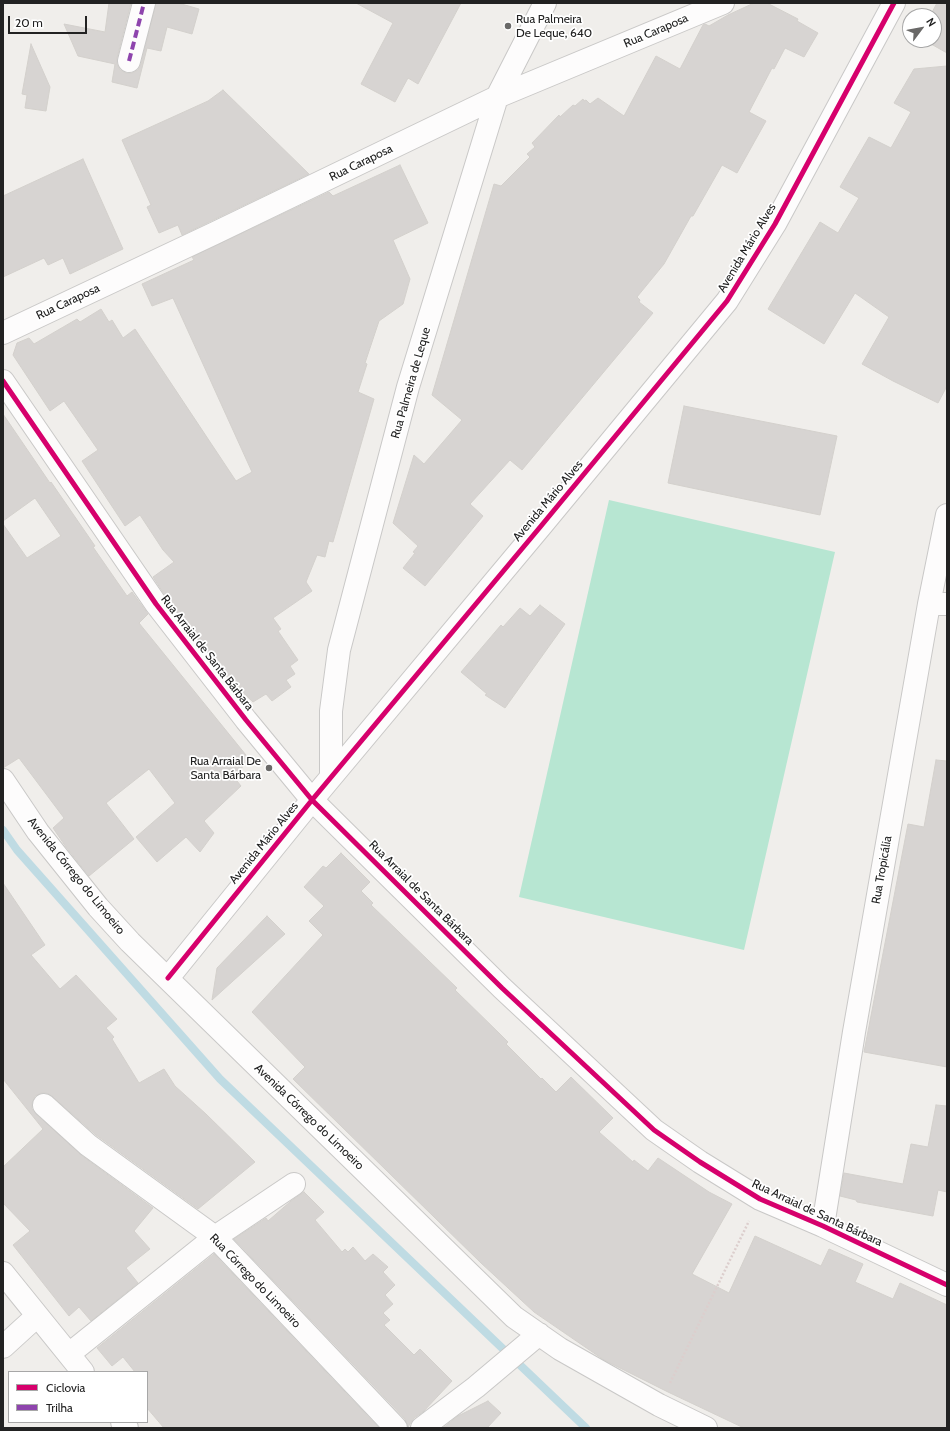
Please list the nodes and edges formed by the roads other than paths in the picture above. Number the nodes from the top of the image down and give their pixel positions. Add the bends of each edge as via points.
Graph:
1 (144, 3) edge
2 (546, 3) edge
3 (723, 3) edge
4 (894, 3) edge
5 (129, 61) dead end
6 (497, 97) junction
7 (3, 333) edge
8 (3, 381) edge
9 (947, 515) edge
10 (938, 604) edge
11 (331, 777) junction
12 (3, 780) edge
13 (312, 800) junction
14 (168, 978) junction
15 (44, 1105) dead end
16 (294, 1184) dead end
17 (822, 1226) junction
18 (215, 1237) junction
19 (3, 1273) edge
20 (947, 1285) edge
21 (37, 1316) junction
22 (539, 1334) junction
23 (3, 1347) edge
24 (70, 1354) junction
25 (82, 1371) edge
26 (396, 1428) edge
27 (422, 1428) edge
28 (706, 1428) edge

1 - 5 street
2 - 6 street, Rua Palmeira de Leque
3 - 6 street, Rua Caraposa
4 - 11 street, Avenida Mário Alves via 775,224 727,301
6 - 7 street, Rua Caraposa
6 - 11 street, Rua Palmeira de Leque via 408,387 339,650 331,711
8 - 13 street, Rua Arraial de Santa Bárbara via 156,604
9 - 10 street, Rua Tropicália
10 - 17 street, Rua Tropicália via 856,1024
11 - 13 street, Avenida Mário Alves
12 - 14 street, Avenida Córrego do Limoeiro via 38,832 98,907
13 - 14 street, Avenida Mário Alves
13 - 17 street, Rua Arraial de Santa Bárbara via 502,988 654,1130 700,1162 760,1198
14 - 22 street, Avenida Córrego do Limoeiro via 514,1317
15 - 18 street, Rua Córrego do Limoeiro via 88,1145
16 - 18 street
17 - 20 street, Rua Arraial de Santa Bárbara
18 - 24 street
18 - 26 street, Rua Córrego do Limoeiro
19 - 21 street
21 - 23 street
21 - 24 street
22 - 27 street
22 - 28 street, Avenida Córrego do Limoeiro via 560,1349 659,1405
24 - 25 street

